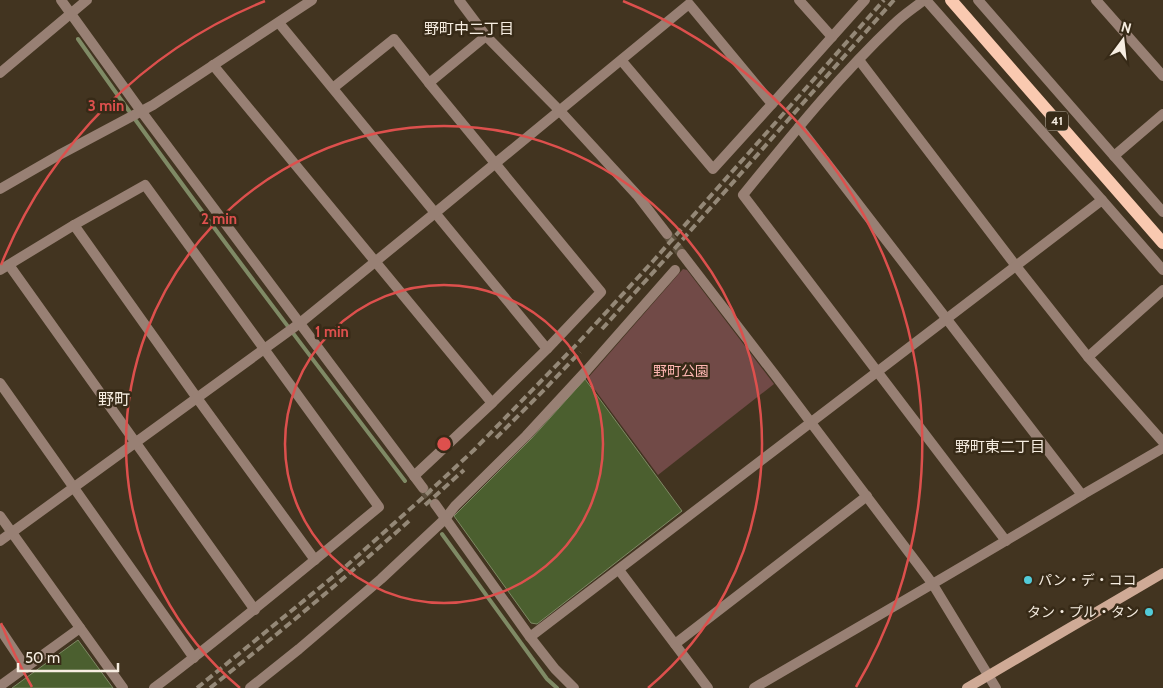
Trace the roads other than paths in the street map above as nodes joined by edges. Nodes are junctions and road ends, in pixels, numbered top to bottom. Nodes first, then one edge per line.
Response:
1 (61, 0) edge
2 (87, 0) edge
3 (312, 0) edge
4 (460, 0) edge
5 (799, 0) edge
6 (865, 0) edge
7 (925, 0) edge
8 (951, 0) edge
9 (978, 0) edge
10 (1096, 0) edge
11 (691, 2) edge
12 (70, 14) junction
13 (278, 23) junction
14 (486, 36) junction
15 (832, 37) junction
16 (621, 60) junction
17 (859, 60) junction
18 (213, 65) junction
19 (0, 73) edge
20 (1163, 76) edge
21 (429, 83) junction
22 (332, 88) junction
23 (772, 104) junction
24 (558, 110) junction
25 (139, 112) junction
26 (1163, 114) edge
27 (799, 127) junction
28 (1114, 156) junction
29 (495, 163) junction
30 (0, 189) edge
31 (1102, 200) junction
32 (1163, 212) edge
33 (435, 213) junction
34 (74, 225) junction
35 (666, 234) tunnel mouth
36 (1163, 243) edge
37 (682, 254) tunnel mouth
38 (375, 262) junction
39 (1016, 266) junction
40 (4, 268) edge
41 (675, 270) dead end
42 (1163, 270) edge
43 (1163, 290) edge
44 (947, 320) junction
45 (294, 327) junction
46 (264, 349) junction
47 (547, 349) junction
48 (1088, 357) junction
49 (877, 372) junction
50 (0, 384) edge
51 (197, 398) junction
52 (492, 403) junction
53 (811, 423) junction
54 (135, 442) junction
55 (1163, 442) edge
56 (1163, 448) edge
57 (414, 476) junction
58 (73, 488) junction
59 (423, 488) tunnel mouth
60 (1082, 495) junction
61 (867, 496) junction
62 (435, 504) tunnel mouth
63 (0, 516) edge
64 (445, 519) junction
65 (12, 532) junction
66 (0, 541) edge
67 (1006, 541) junction
68 (315, 560) junction
69 (619, 570) junction
70 (1163, 573) edge
71 (932, 583) junction
72 (255, 610) junction
73 (80, 628) junction
74 (0, 630) edge
75 (530, 637) junction
76 (675, 644) junction
77 (194, 658) junction
78 (26, 668) junction
79 (988, 675) junction
80 (0, 686) edge
81 (122, 688) edge
82 (154, 688) edge
83 (250, 688) edge
84 (574, 688) edge
85 (708, 688) edge
86 (754, 688) edge
87 (967, 688) edge
88 (996, 688) edge

1 - 12 street
2 - 12 street
3 - 13 street
4 - 14 street
5 - 15 street
6 - 15 street
7 - 17 street
7 - 31 street
8 - 36 main road, 41
9 - 28 street
10 - 20 street
11 - 16 street
11 - 23 street
12 - 19 street
12 - 25 street
13 - 18 street
13 - 22 street
14 - 21 street
14 - 24 street
15 - 23 street
16 - 23 street
16 - 24 street
17 - 27 street
17 - 39 street
18 - 25 street
18 - 38 street
21 - 22 street
21 - 29 street
22 - 33 street
24 - 29 street
24 - 35 street
25 - 30 street
25 - 45 street
26 - 28 street
27 - 44 street
27 - 49 street
28 - 32 street
29 - 33 street
29 - 47 street
31 - 39 street
31 - 42 street
33 - 38 street
33 - 47 street
34 - 40 street
34 - 46 street
34 - 51 street
37 - 53 street
38 - 45 street
38 - 52 street
39 - 44 street
39 - 48 street
40 - 54 street
41 - 64 street
43 - 48 street
44 - 49 street
44 - 60 street
45 - 46 street
45 - 57 street
46 - 51 street
46 - 68 street
47 - 52 street
48 - 55 street
49 - 53 street
49 - 67 street
50 - 58 street
51 - 54 street
51 - 68 street
52 - 57 street
53 - 61 street
53 - 69 street
54 - 58 street
54 - 72 street
56 - 60 street
57 - 59 street
58 - 65 street
58 - 77 street
60 - 67 street
61 - 71 street
61 - 76 street
62 - 64 street
63 - 65 street
64 - 75 street
64 - 83 street
65 - 66 street
65 - 73 street
67 - 71 street
68 - 72 street
69 - 75 street
69 - 76 street
70 - 79 main road
71 - 79 street
71 - 86 street
72 - 77 street
73 - 78 street
73 - 81 street
74 - 78 street
75 - 84 street
76 - 85 street
77 - 82 street
78 - 80 street
79 - 87 main road
79 - 88 street

